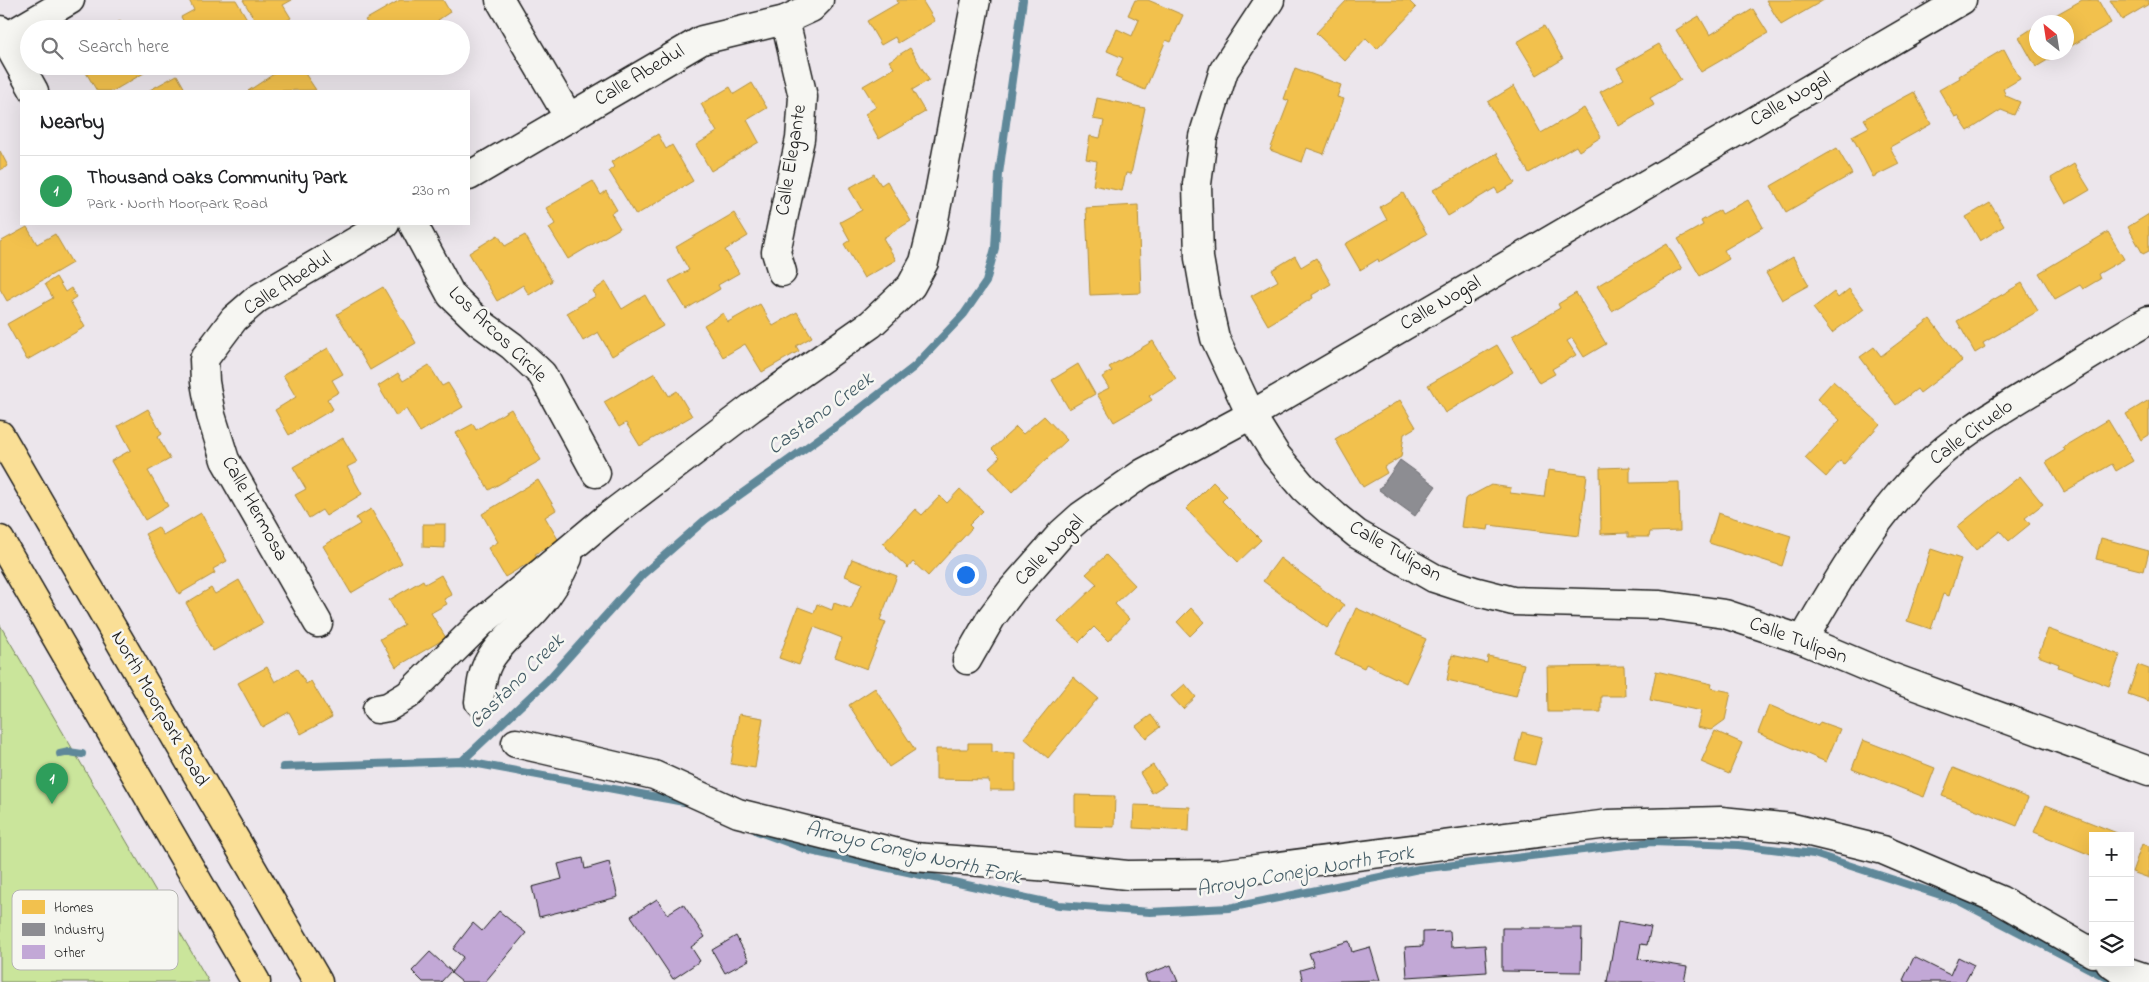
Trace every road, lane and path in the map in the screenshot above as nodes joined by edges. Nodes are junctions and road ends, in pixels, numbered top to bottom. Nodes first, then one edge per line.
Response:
1 (70, 0) edge
2 (500, 0) edge
3 (819, 0) edge
4 (976, 0) edge
5 (1270, 0) edge
6 (1962, 0) edge
7 (30, 20) edge
8 (785, 20) junction
9 (20, 25) edge
10 (2, 34) edge
11 (20, 66) edge
12 (25, 75) edge
13 (33, 90) edge
14 (569, 118) junction
15 (470, 175) edge
16 (383, 225) edge
17 (414, 225) edge
18 (782, 272) dead end
19 (2149, 320) edge
20 (204, 359) joint
21 (1251, 415) junction
22 (0, 435) edge
23 (596, 473) dead end
24 (0, 540) edge
25 (572, 547) junction
26 (318, 623) dead end
27 (1803, 640) junction
28 (968, 660) dead end
29 (479, 702) dead end
30 (377, 709) dead end
31 (516, 743) dead end
32 (2149, 771) edge
33 (2089, 951) edge
34 (2116, 967) edge
35 (2149, 979) edge
36 (256, 982) edge
37 (318, 982) edge

1 - 7 street
2 - 14 street
3 - 8 street, Calle Abedul
4 - 25 street
5 - 21 street, Calle Tulipan
6 - 21 street, Calle Nogal
8 - 14 street, Calle Abedul
8 - 18 street, Calle Elegante
9 - 10 street
10 - 11 street
12 - 13 street
14 - 15 street, Calle Abedul
16 - 20 street, Calle Abedul
17 - 23 street, Los Arcos Circle
19 - 27 street, Calle Ciruelo
20 - 26 street, Calle Hermosa
21 - 27 street, Calle Tulipan
21 - 28 street, Calle Nogal
22 - 37 main road, North Moorpark Road
24 - 36 main road
25 - 29 street
25 - 30 street
27 - 32 street, Calle Tulipan
31 - 33 street
34 - 35 street

